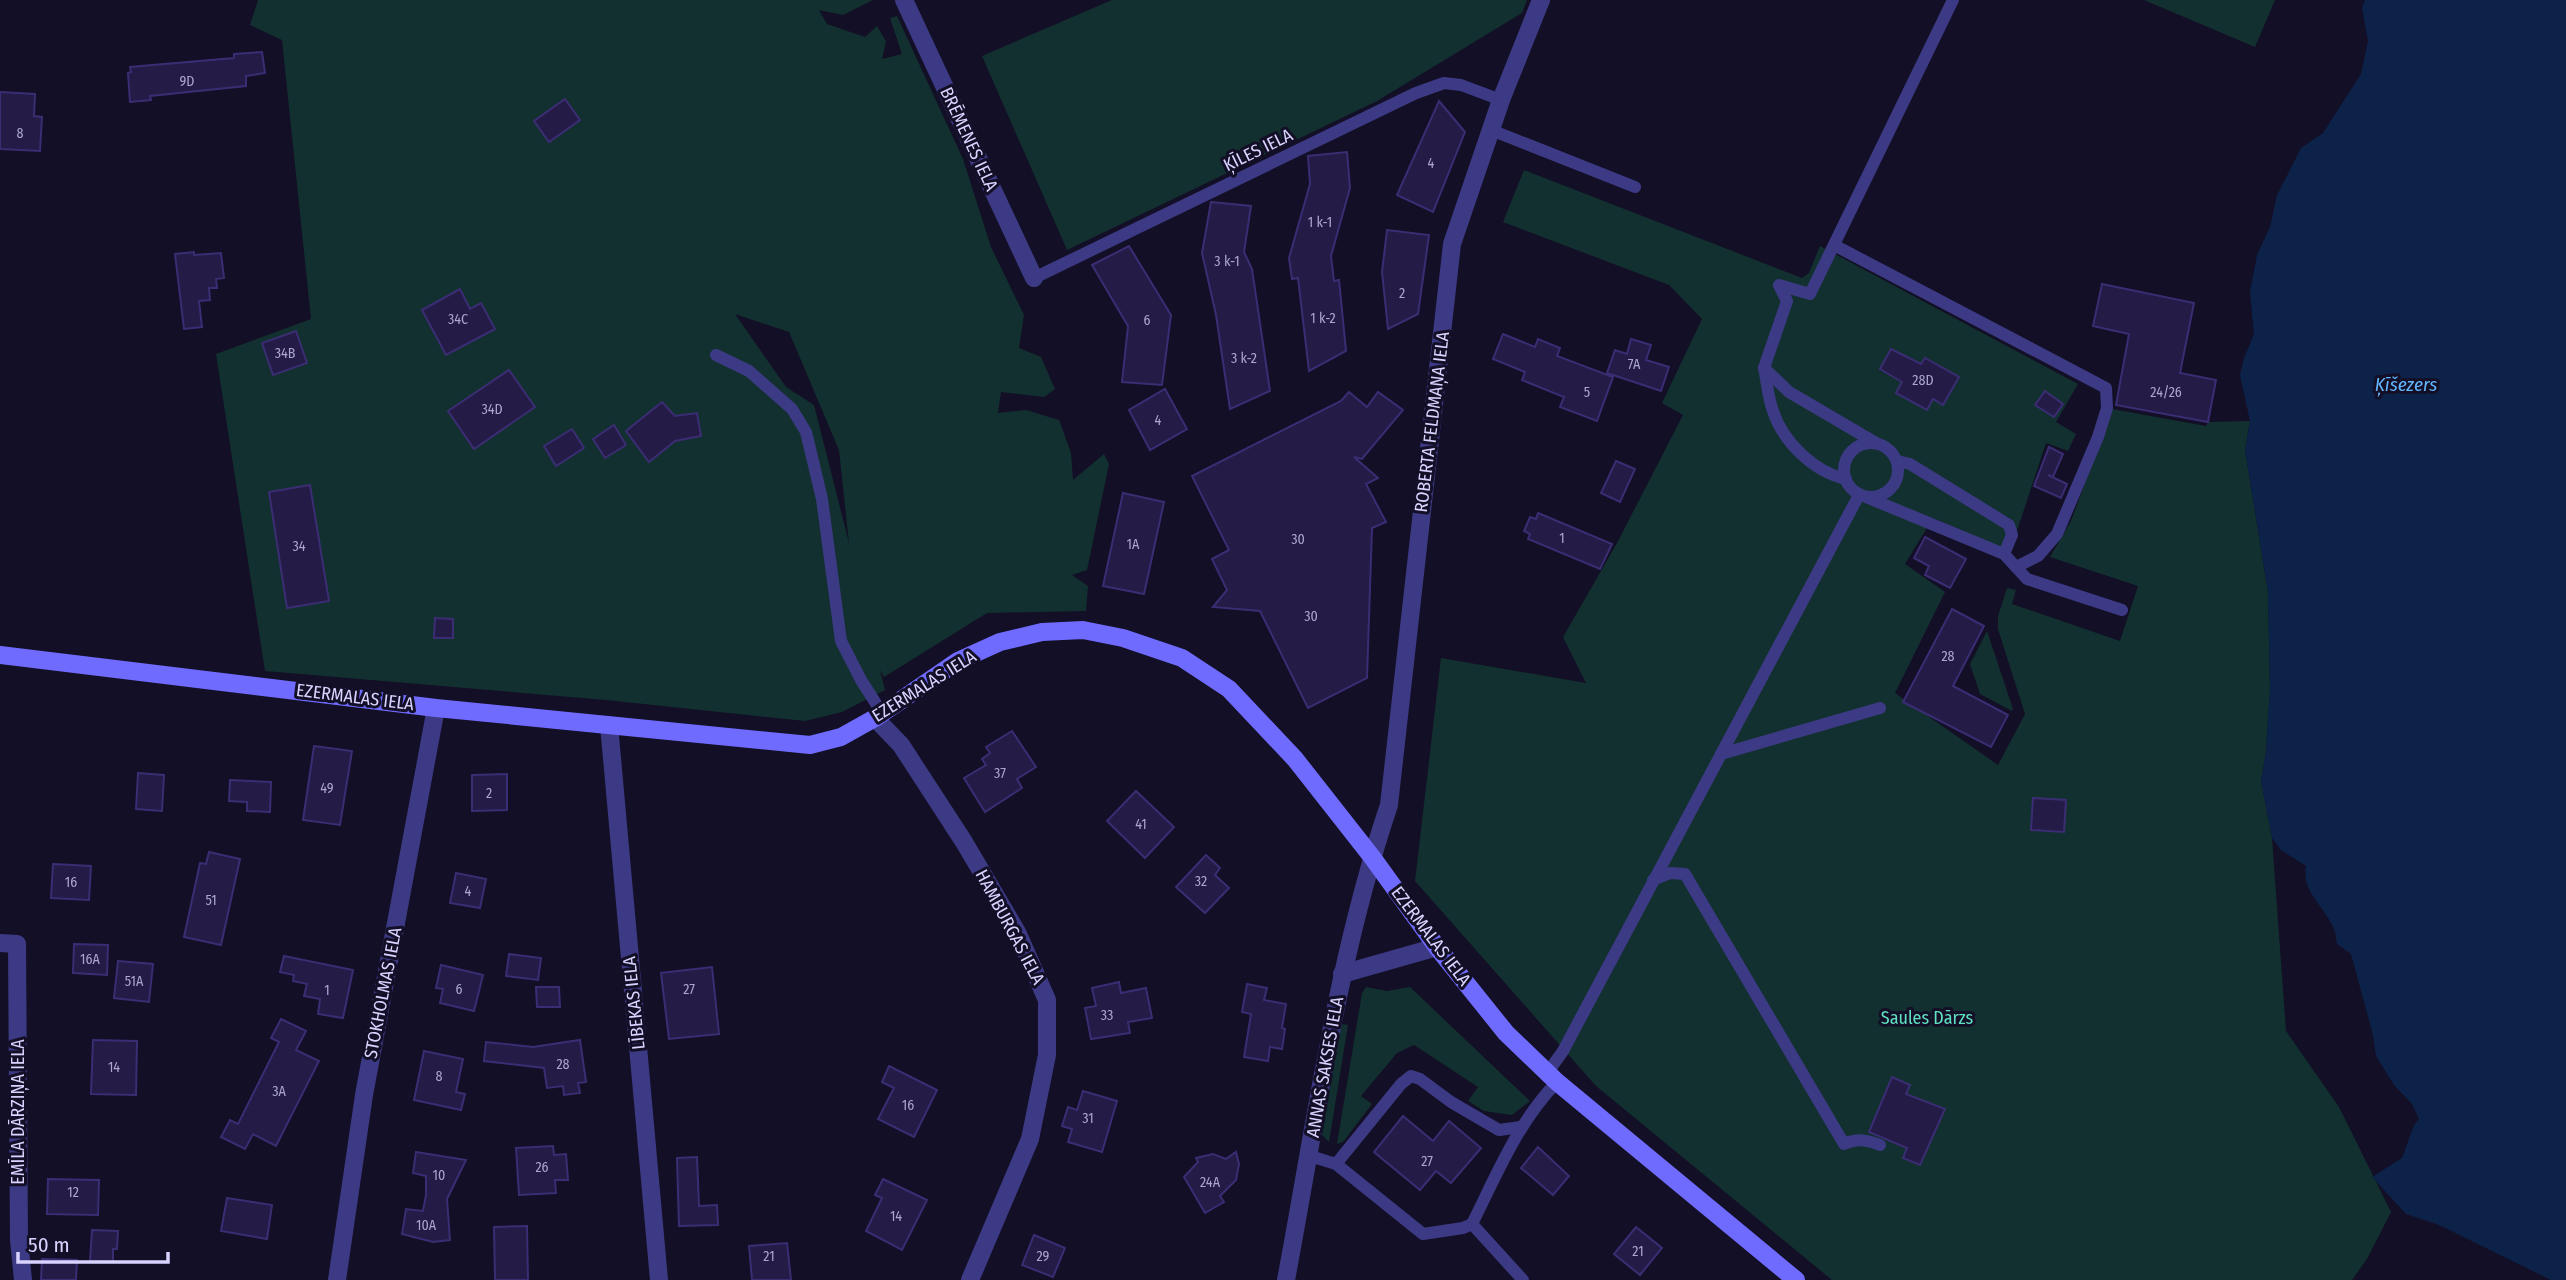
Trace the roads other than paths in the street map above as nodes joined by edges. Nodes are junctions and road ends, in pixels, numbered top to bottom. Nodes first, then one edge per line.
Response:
1 (904, 0) edge
2 (1541, 0) edge
3 (1953, 0) edge
4 (1501, 100) junction
5 (1491, 130) junction
6 (1635, 187) dead end
7 (1834, 245) junction
8 (1034, 278) joint
9 (716, 355) dead end
10 (1764, 368) junction
11 (1876, 443) junction
12 (1897, 461) junction
13 (1846, 479) junction
14 (1863, 496) junction
15 (2004, 554) junction
16 (2016, 567) junction
17 (2122, 610) dead end
18 (0, 654) edge
19 (436, 708) junction
20 (1880, 708) dead end
21 (878, 716) junction
22 (609, 725) junction
23 (1721, 754) junction
24 (1372, 857) junction
25 (1653, 880) junction
26 (9, 943) edge
27 (1437, 947) junction
28 (1342, 974) junction
29 (1552, 1077) junction
30 (1521, 1127) junction
31 (1880, 1145) dead end
32 (1310, 1156) junction
33 (1336, 1164) junction
34 (1472, 1224) junction
35 (23, 1280) edge
36 (337, 1280) edge
37 (659, 1280) edge
38 (970, 1280) edge
39 (1286, 1280) edge
40 (1523, 1280) edge
41 (1797, 1280) edge

1 - 8 street, BRĒMENES IELA
2 - 4 street, ROBERTA FELDMAŅA IELA
3 - 7 lane
4 - 5 street, ROBERTA FELDMAŅA IELA
4 - 8 lane, ĶĪLES IELA
5 - 6 lane
5 - 24 street, ROBERTA FELDMAŅA IELA
7 - 10 lane
7 - 16 lane
9 - 21 lane
10 - 11 lane
10 - 13 lane
11 - 12 lane
11 - 13 lane
12 - 14 lane
12 - 15 lane
13 - 14 lane
14 - 15 lane
14 - 23 lane
15 - 16 lane
16 - 17 lane
18 - 19 street, EZERMALAS IELA
19 - 22 street, EZERMALAS IELA
19 - 36 street, STOKHOLMAS IELA
20 - 23 lane
21 - 22 street, EZERMALAS IELA
21 - 24 street, EZERMALAS IELA
21 - 38 street, HAMBURGAS IELA
22 - 37 street, LĪBEKAS IELA
23 - 25 lane
24 - 27 street, EZERMALAS IELA
24 - 28 street, ANNAS SAKSES IELA
25 - 29 lane
25 - 31 lane
26 - 35 street, EMĪLA DĀRZIŅA IELA
27 - 28 street
27 - 29 street, EZERMALAS IELA
28 - 32 street, ANNAS SAKSES IELA
29 - 30 lane
29 - 41 street, EZERMALAS IELA
30 - 33 lane
30 - 34 lane
32 - 33 lane
32 - 39 street, ANNAS SAKSES IELA
33 - 34 lane
34 - 40 lane

